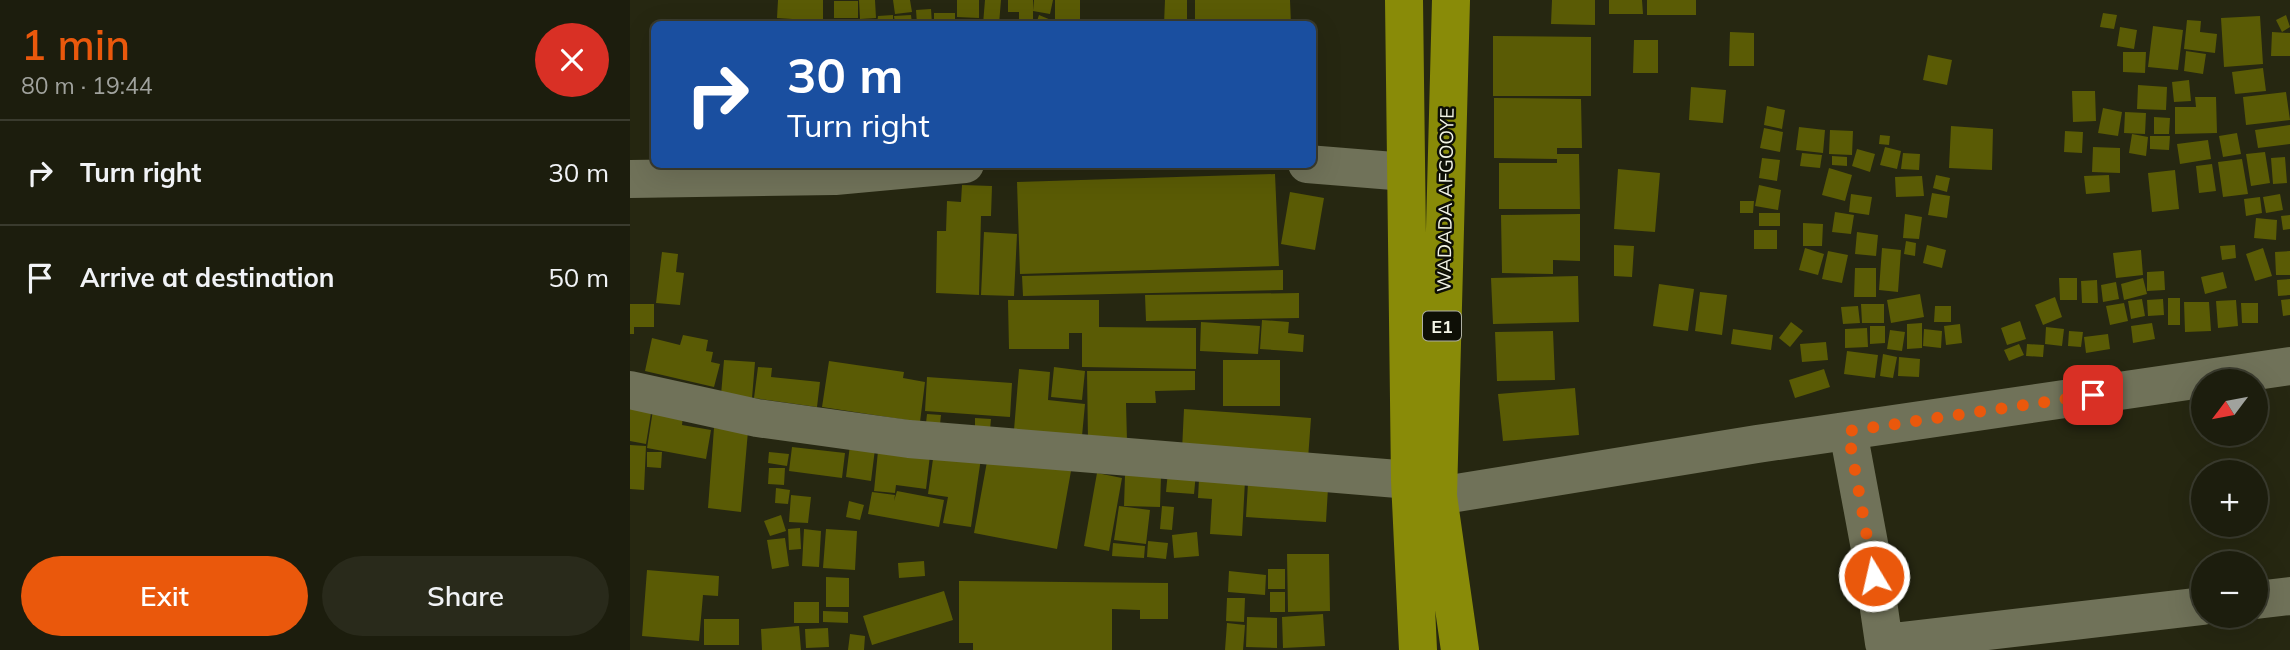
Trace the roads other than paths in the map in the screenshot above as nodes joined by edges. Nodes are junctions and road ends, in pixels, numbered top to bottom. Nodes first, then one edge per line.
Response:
1 (1404, 0) edge
2 (1451, 0) edge
3 (1316, 165) edge
4 (922, 168) edge
5 (1406, 172) junction
6 (630, 179) edge
7 (2290, 366) edge
8 (630, 390) edge
9 (1848, 431) junction
10 (1424, 488) junction
11 (2290, 596) edge
12 (2268, 599) edge
13 (2191, 608) edge
14 (1884, 646) edge
15 (1418, 650) edge
16 (1460, 650) edge

1 - 5 highway, WADADA AFGOOYE / E1
2 - 10 highway, WADADA AFGOOYE / E1
3 - 5 street
4 - 6 street
5 - 10 highway, WADADA AFGOOYE / E1
7 - 9 street
8 - 10 street
9 - 10 street
9 - 14 street
10 - 15 highway, WADADA AFGOOYE / E1
10 - 16 highway, WADADA AFGOOYE / E1
11 - 12 street
13 - 14 street

